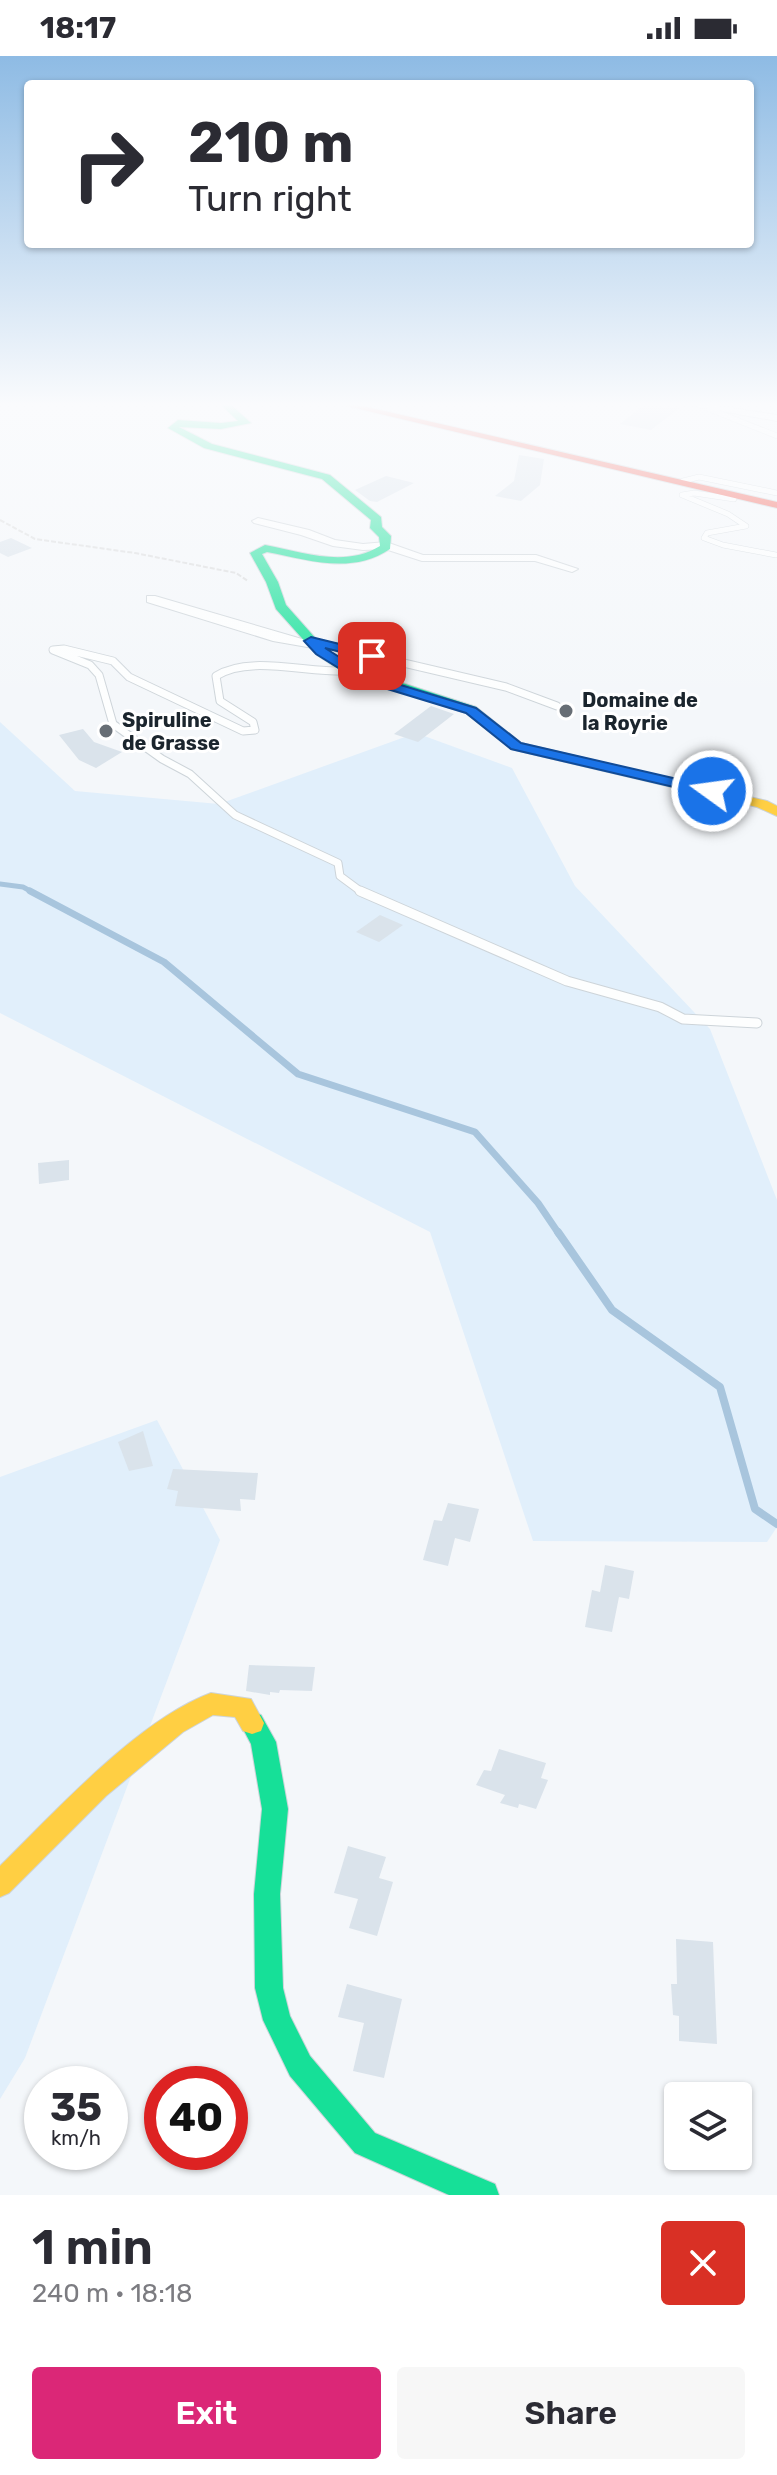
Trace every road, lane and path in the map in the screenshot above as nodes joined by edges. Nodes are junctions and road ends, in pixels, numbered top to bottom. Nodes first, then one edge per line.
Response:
1 (357, 503) edge
2 (701, 503) edge
3 (0, 520) edge
4 (258, 521) dead end
5 (386, 545) junction
6 (776, 555) edge
7 (572, 569) dead end
8 (249, 581) dead end
9 (151, 599) dead end
10 (312, 643) junction
11 (351, 671) junction
12 (557, 706) dead end
13 (777, 812) edge
14 (757, 1023) dead end
15 (0, 1884) edge
16 (484, 2195) edge

1 - 5 street
2 - 6 lane
3 - 8 path
4 - 5 street
5 - 7 street
5 - 10 street
9 - 10 street
10 - 11 street
10 - 12 lane
11 - 13 street
11 - 14 lane
15 - 16 street

